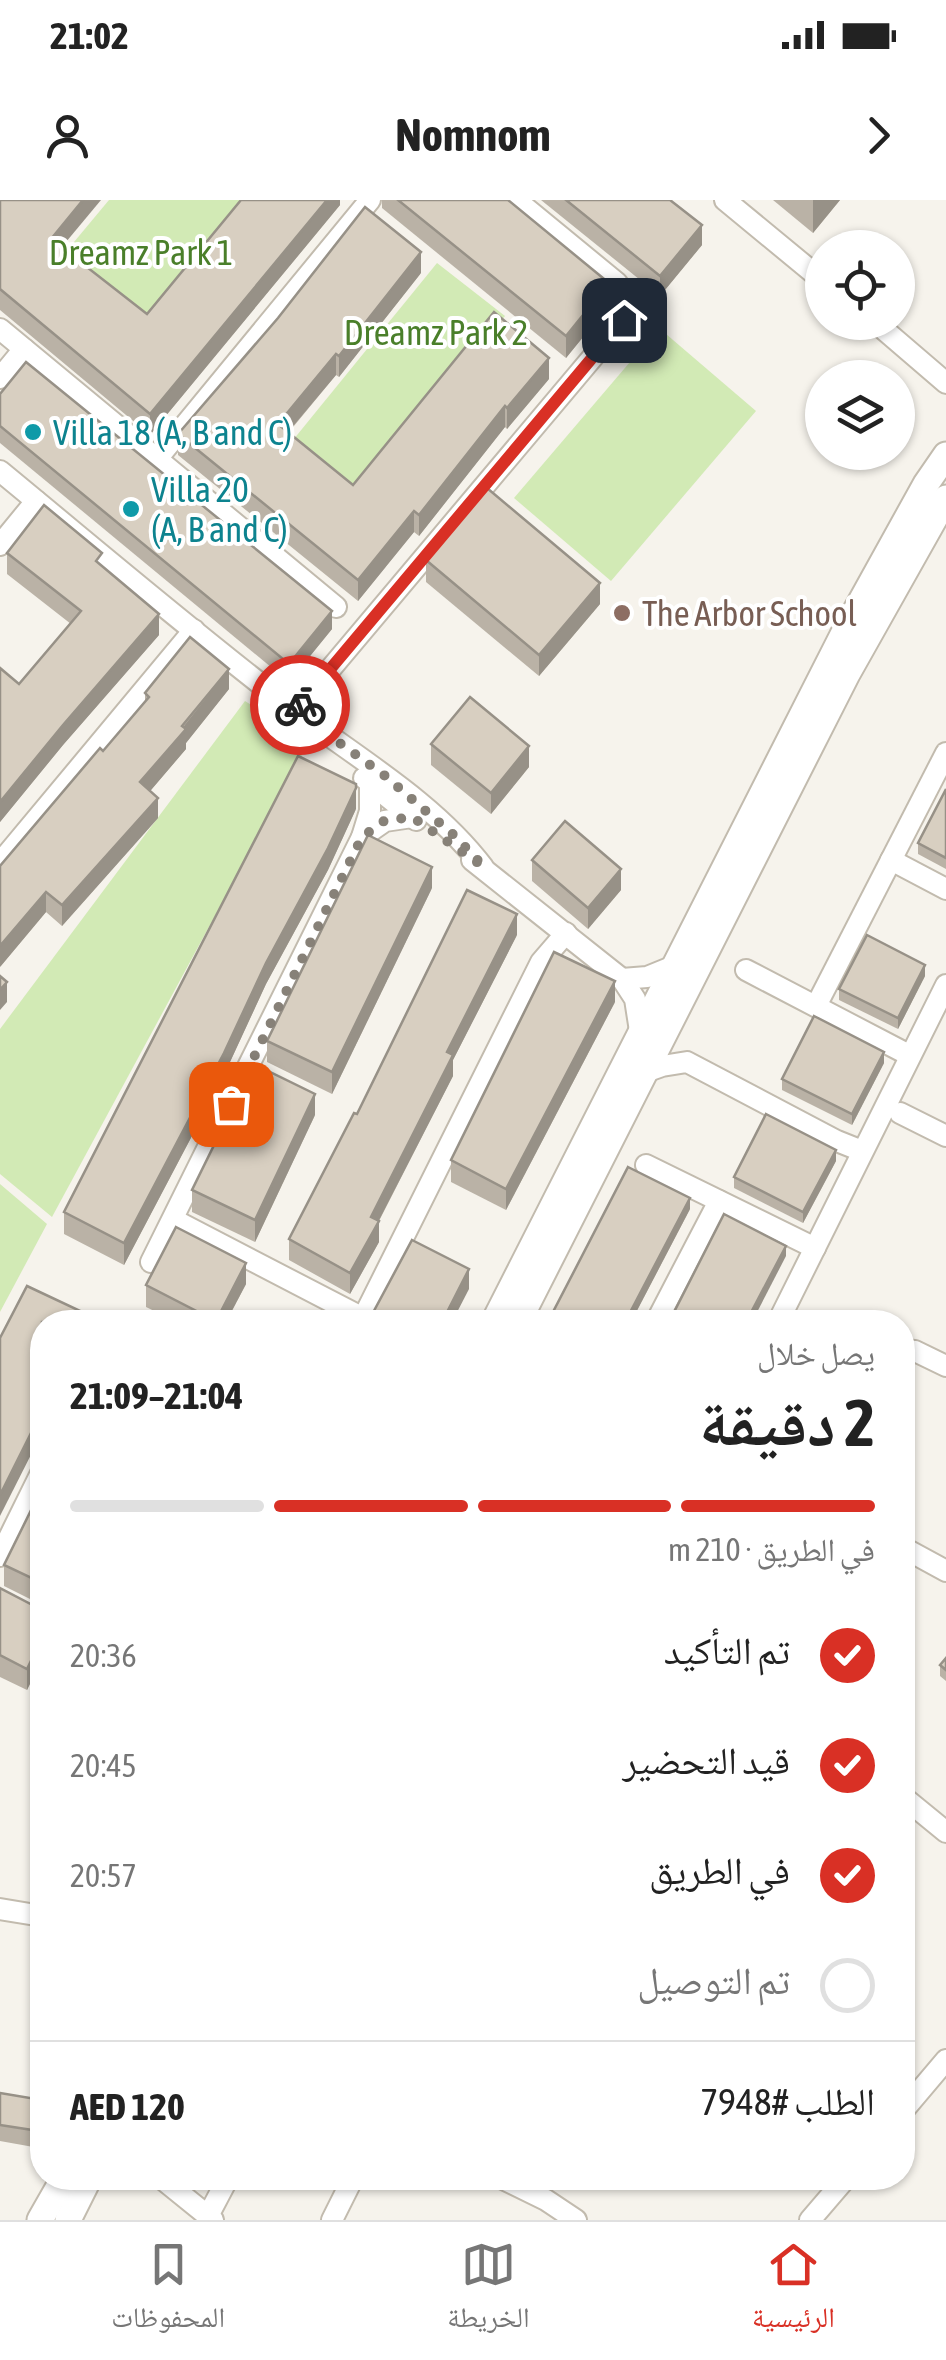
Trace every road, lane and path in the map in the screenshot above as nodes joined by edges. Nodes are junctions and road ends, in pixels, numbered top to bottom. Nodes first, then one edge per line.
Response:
1 (370, 200) edge
2 (516, 200) edge
3 (725, 200) edge
4 (805, 266) edge
5 (0, 330) edge
6 (897, 340) edge
7 (24, 350) junction
8 (0, 378) edge
9 (945, 380) edge
10 (946, 455) edge
11 (157, 459) junction
12 (0, 470) edge
13 (946, 498) edge
14 (36, 501) junction
15 (0, 546) edge
16 (336, 607) dead end
17 (194, 630) junction
18 (295, 711) junction
19 (946, 753) edge
20 (370, 783) junction
21 (412, 817) junction
22 (362, 837) junction
23 (891, 860) junction
24 (0, 863) edge
25 (484, 867) junction
26 (946, 889) edge
27 (566, 933) junction
28 (674, 966) junction
29 (746, 970) dead end
30 (622, 979) junction
31 (946, 985) edge
32 (816, 1006) junction
33 (672, 1020) junction
34 (640, 1031) junction
35 (909, 1055) junction
36 (688, 1062) junction
37 (645, 1072) junction
38 (900, 1113) dead end
39 (946, 1136) edge
40 (862, 1152) junction
41 (646, 1164) dead end
42 (719, 1200) junction
43 (174, 1220) junction
44 (816, 1248) junction
45 (151, 1262) dead end
46 (343, 1310) edge
47 (367, 1310) edge
48 (500, 1310) edge
49 (524, 1310) edge
50 (662, 1310) edge
51 (784, 1310) edge
52 (915, 1351) edge
53 (946, 1366) edge
54 (30, 1495) edge
55 (915, 1554) edge
56 (0, 1556) edge
57 (946, 1571) edge
58 (915, 1807) edge
59 (946, 1832) edge
60 (0, 1909) edge
61 (30, 1914) edge
62 (946, 2060) edge
63 (915, 2097) edge
64 (57, 2190) edge
65 (83, 2190) edge
66 (176, 2190) edge
67 (223, 2190) edge
68 (347, 2190) edge
69 (525, 2190) edge
70 (835, 2190) edge
71 (210, 2218) edge
72 (40, 2220) edge
73 (68, 2220) edge
74 (332, 2220) edge
75 (576, 2220) edge
76 (810, 2220) edge

1 - 11 street
2 - 18 street
3 - 4 street
5 - 7 street
6 - 9 street
7 - 8 street
7 - 11 street
10 - 28 street
11 - 16 street
12 - 14 street
13 - 33 street
14 - 15 street
14 - 17 street
17 - 18 street
17 - 24 street
18 - 20 street
18 - 25 street
19 - 23 street
20 - 21 street
20 - 22 street
21 - 22 street
21 - 25 street
22 - 43 street
23 - 26 street
23 - 32 street
25 - 27 street
27 - 30 street
27 - 47 street
28 - 30 street
28 - 34 street
29 - 32 street
30 - 34 street
31 - 35 street
32 - 35 street
33 - 36 street
33 - 37 street
34 - 48 street
35 - 40 street
36 - 37 street
36 - 40 street
37 - 49 street
38 - 39 street
40 - 44 street
41 - 42 street
42 - 44 street
42 - 50 street
43 - 45 street
43 - 46 street
44 - 51 street
52 - 53 street
54 - 56 street
55 - 57 street
58 - 59 street
60 - 61 street
62 - 63 street
64 - 72 street
65 - 73 street
66 - 71 street
67 - 71 street
68 - 74 street
69 - 75 street
70 - 76 street

